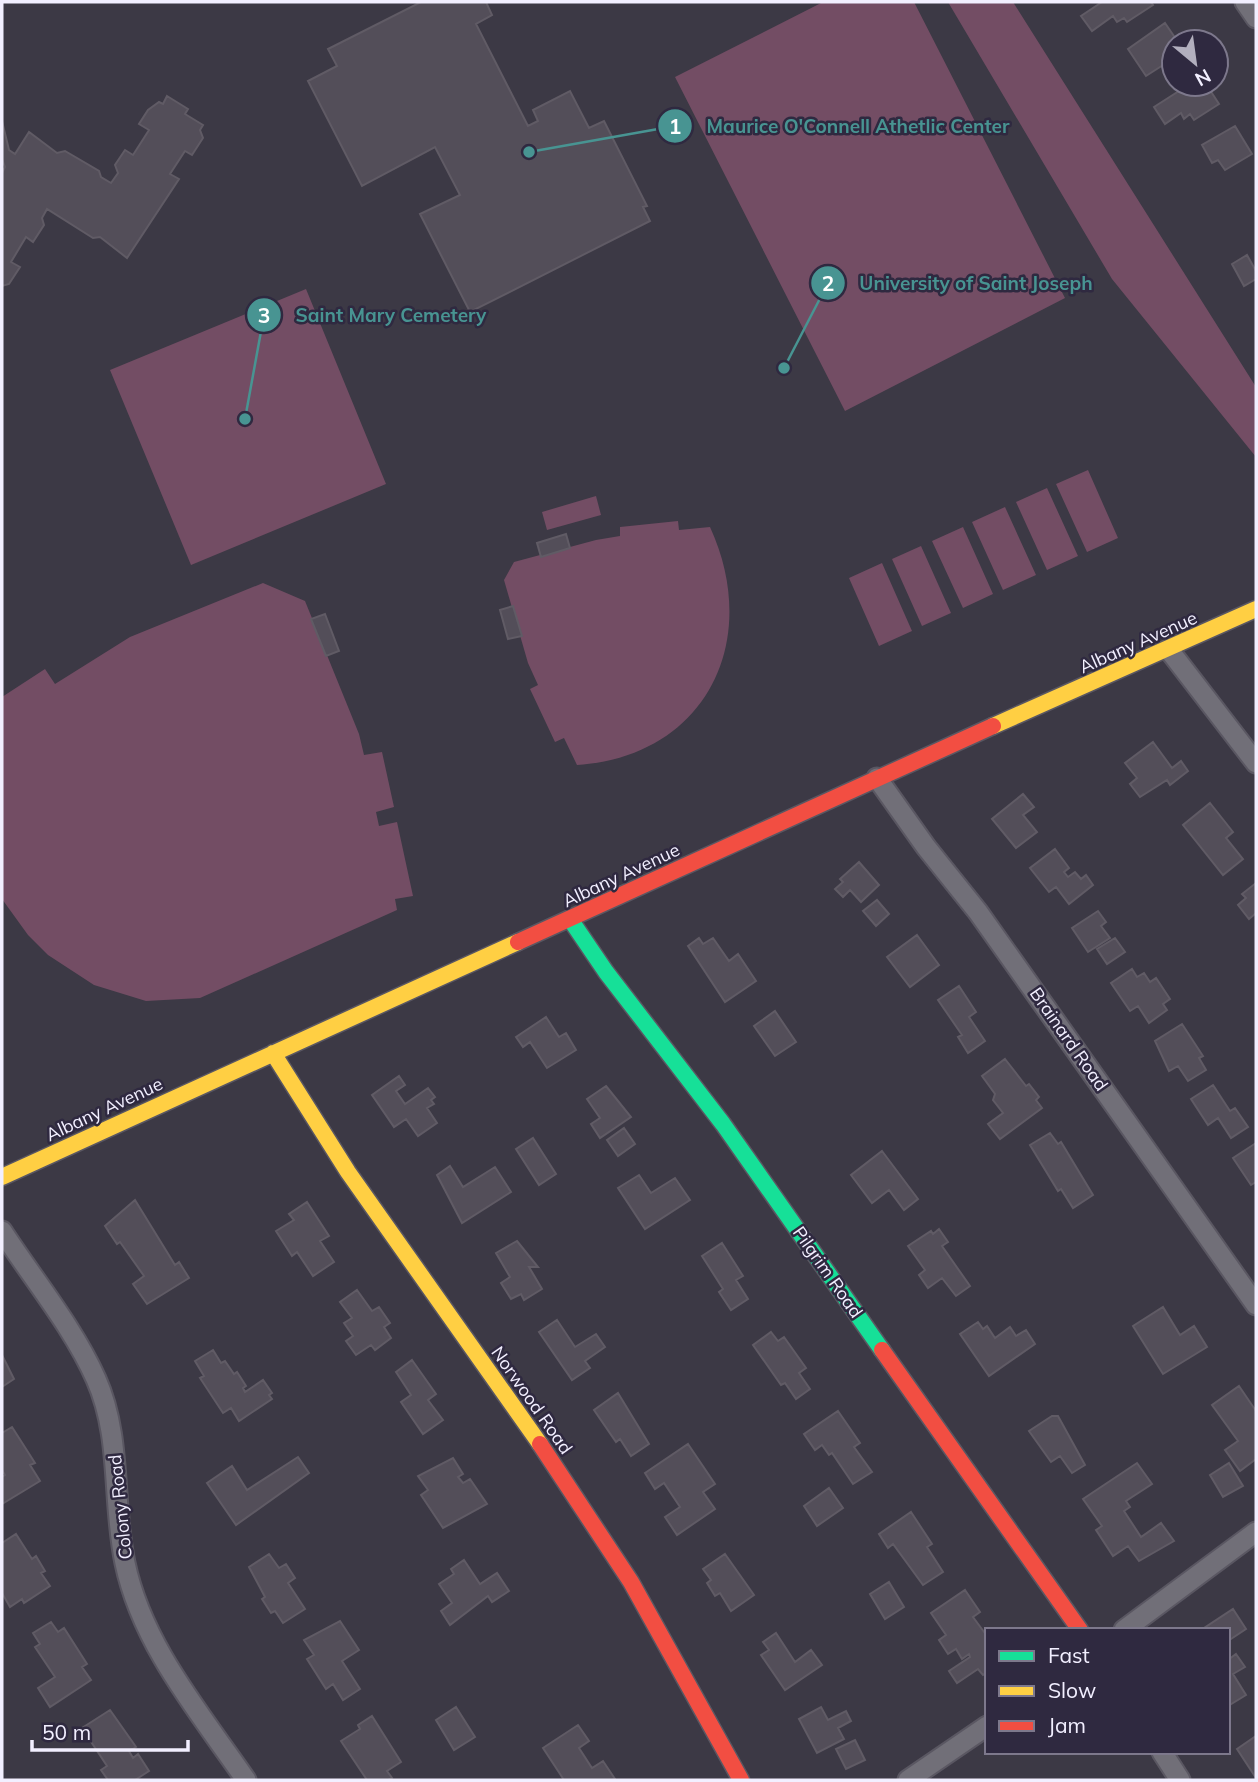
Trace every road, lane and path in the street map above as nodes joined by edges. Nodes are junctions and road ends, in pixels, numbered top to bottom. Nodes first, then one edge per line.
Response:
1 (1245, 2) edge
2 (1256, 18) edge
3 (1256, 609) edge
4 (1169, 650) junction
5 (1256, 763) edge
6 (877, 778) junction
7 (570, 919) junction
8 (273, 1053) junction
9 (2, 1177) edge
10 (2, 1231) edge
11 (1256, 1305) edge
12 (1256, 1532) edge
13 (1079, 1628) edge
14 (1127, 1628) edge
15 (985, 1727) edge
16 (1163, 1754) edge
17 (246, 1780) edge
18 (741, 1780) edge
19 (908, 1780) edge
20 (1180, 1780) edge

1 - 2 street
3 - 4 main road, Albany Avenue
4 - 5 street
4 - 6 main road, Albany Avenue
6 - 7 main road, Albany Avenue
6 - 11 street, Brainard Road
7 - 8 main road, Albany Avenue
7 - 13 main road, Pilgrim Road
8 - 9 main road, Albany Avenue
8 - 18 main road, Norwood Road
10 - 17 street, Colony Road
12 - 14 street
15 - 19 street
16 - 20 street

